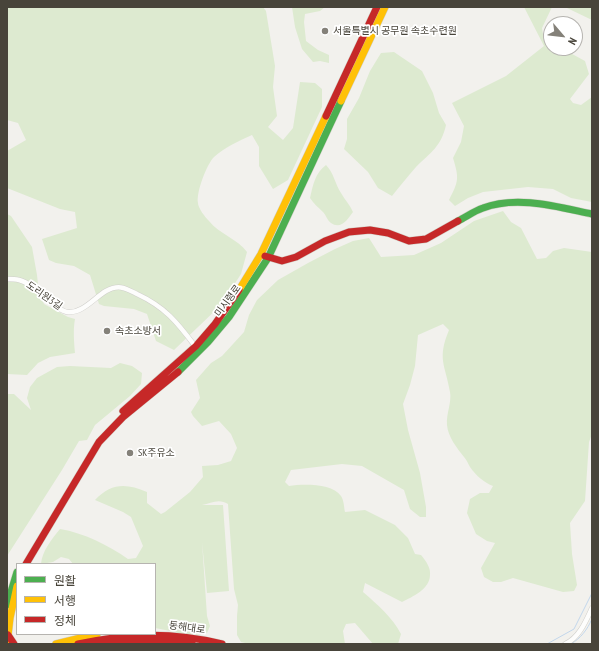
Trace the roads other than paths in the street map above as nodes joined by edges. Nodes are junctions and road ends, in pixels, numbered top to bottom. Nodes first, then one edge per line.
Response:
1 (377, 7) edge
2 (385, 7) edge
3 (592, 214) edge
4 (265, 256) junction
5 (7, 279) edge
6 (195, 346) junction
7 (22, 563) edge
8 (27, 563) edge
9 (16, 575) edge
10 (16, 591) edge
11 (7, 605) edge
12 (592, 608) edge
13 (8, 634) junction
14 (93, 635) edge
15 (155, 636) edge
16 (7, 644) edge
17 (14, 644) edge
18 (56, 644) edge
19 (78, 644) edge
20 (101, 644) edge
21 (131, 644) edge
22 (201, 644) edge
23 (222, 644) edge
24 (564, 644) edge

1 - 4 main road, 미시령로
2 - 4 main road, 미시령로
3 - 4 main road
4 - 6 main road, 미시령로
4 - 8 main road, 미시령로
5 - 6 street, 도리원3길
6 - 7 main road, 미시령로
9 - 11 main road
10 - 13 main road
12 - 24 street
13 - 16 main road
13 - 17 main road
14 - 18 main road
15 - 19 main road, 동해대로
15 - 20 main road, 동해대로
15 - 21 main road
15 - 22 main road, 동해대로
15 - 23 main road, 동해대로

